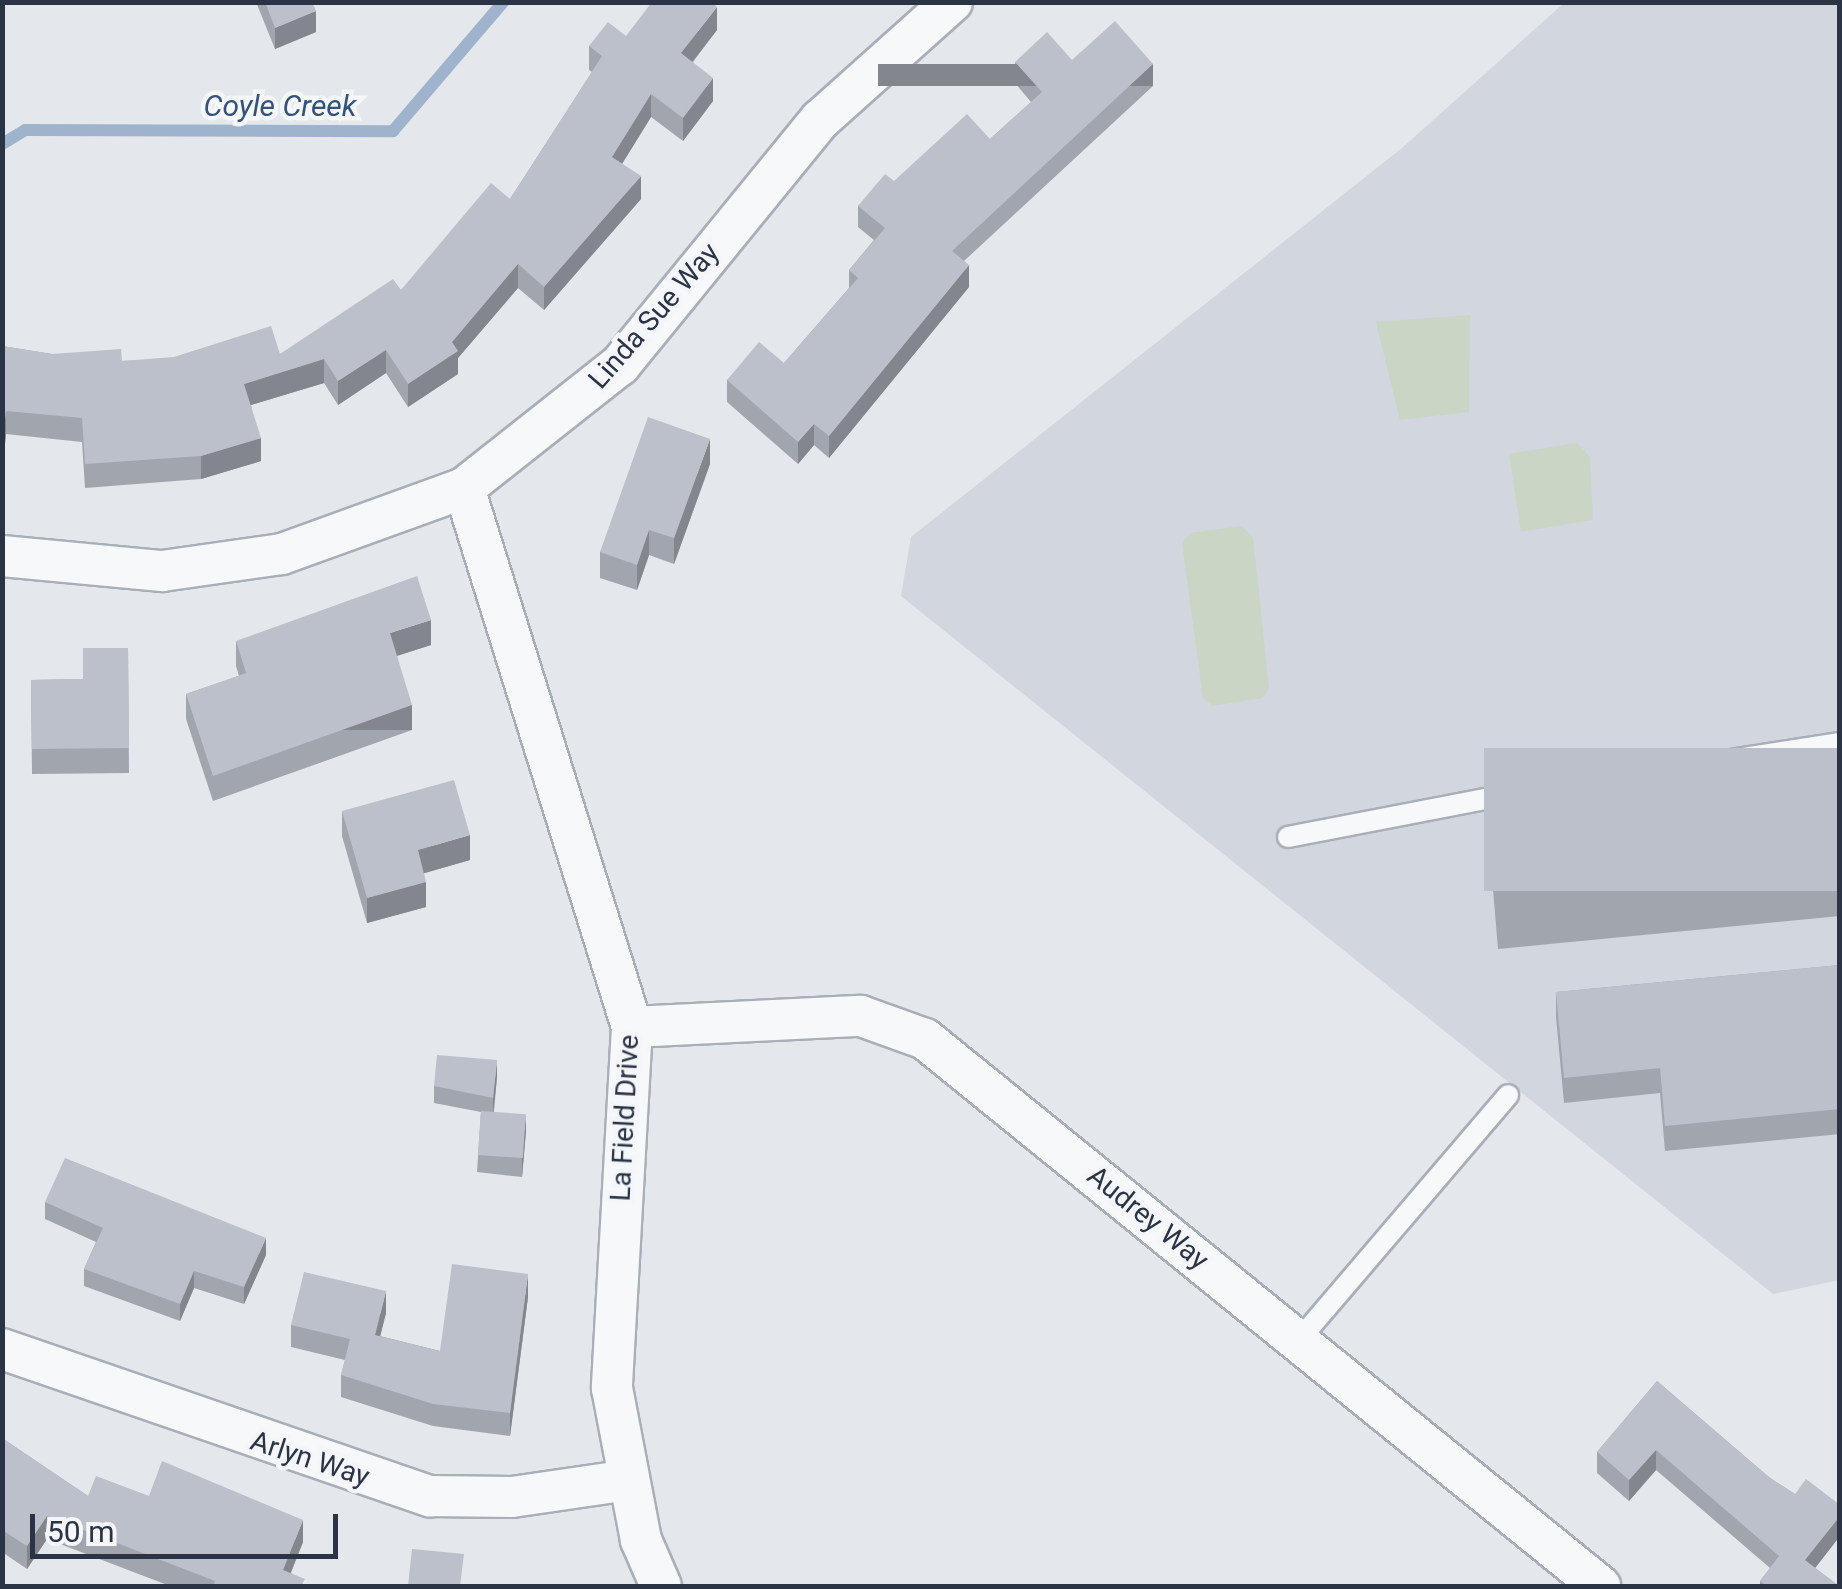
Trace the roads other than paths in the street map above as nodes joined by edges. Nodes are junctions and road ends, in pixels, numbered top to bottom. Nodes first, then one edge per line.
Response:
1 (952, 2) edge
2 (464, 488) junction
3 (2, 556) edge
4 (1840, 743) edge
5 (1642, 774) edge
6 (1544, 789) edge
7 (1288, 838) dead end
8 (632, 1027) junction
9 (1508, 1096) dead end
10 (1299, 1340) junction
11 (2, 1349) edge
12 (629, 1480) junction
13 (661, 1586) edge
14 (1600, 1586) edge

1 - 2 street, Linda Sue Way
2 - 3 street, Linda Sue Way
2 - 8 street, La Field Drive
4 - 5 lane
6 - 7 lane
8 - 10 street, Audrey Way
8 - 12 street, La Field Drive
9 - 10 lane
10 - 14 street, Audrey Way
11 - 12 street, Arlyn Way
12 - 13 street, La Field Drive

